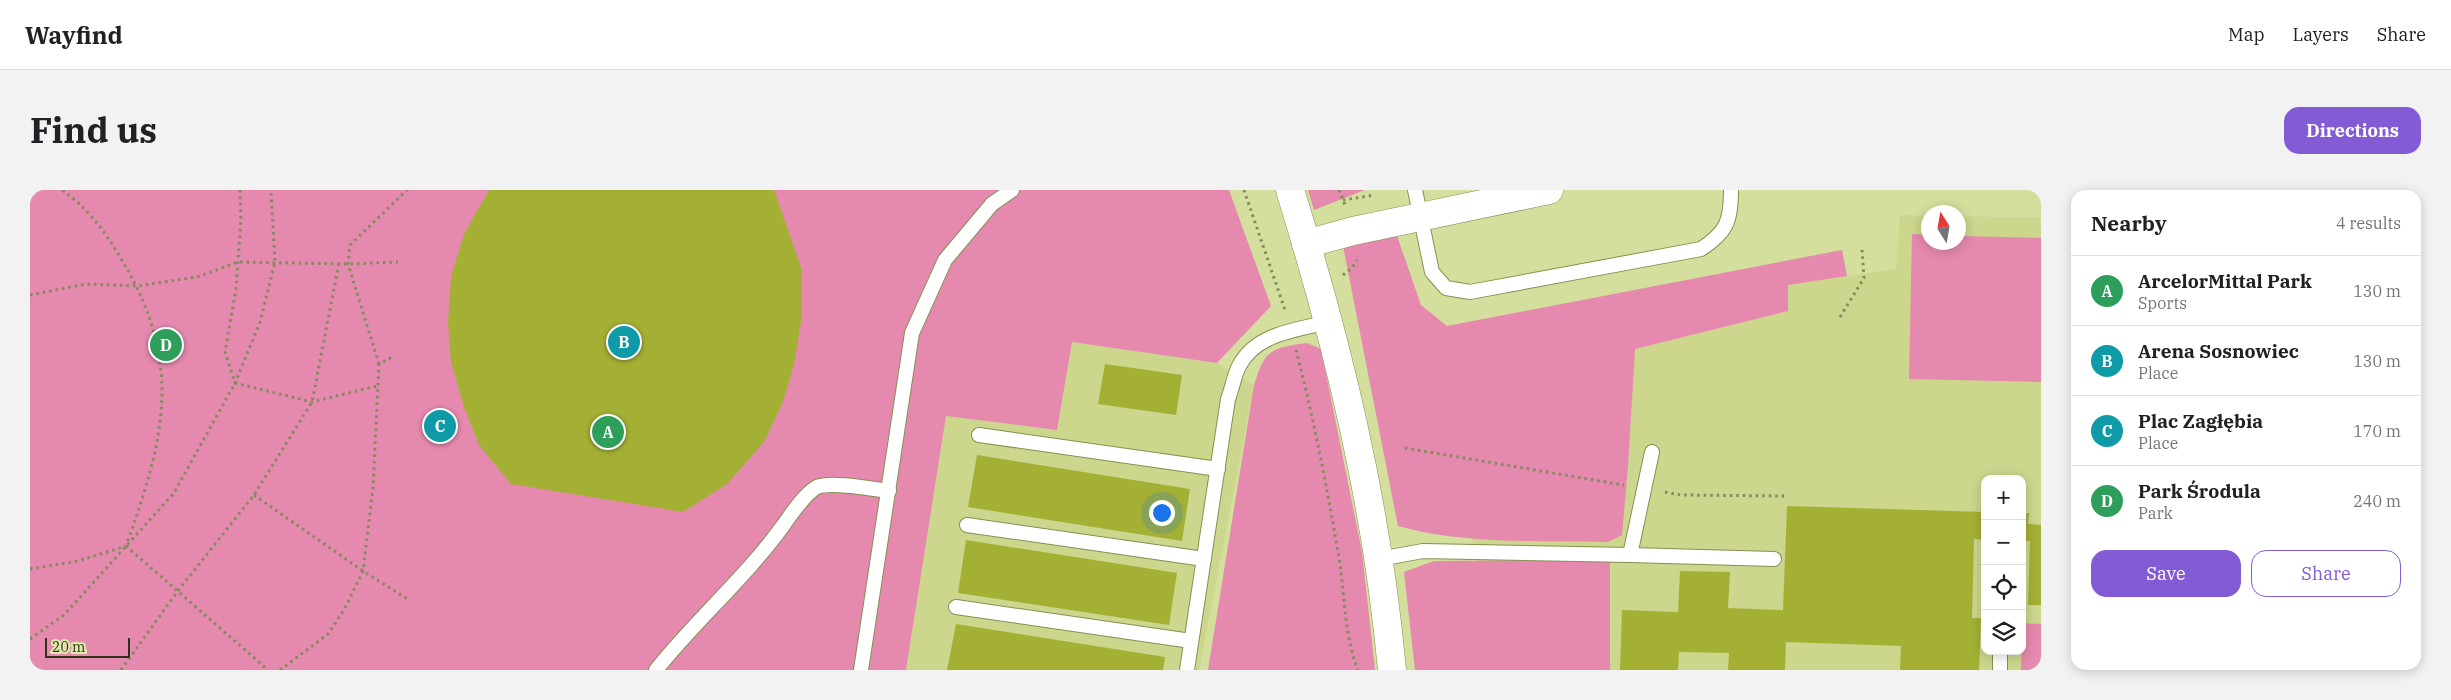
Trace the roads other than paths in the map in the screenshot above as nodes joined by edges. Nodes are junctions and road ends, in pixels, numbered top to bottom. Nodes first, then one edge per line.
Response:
1 (1012, 190) edge
2 (1290, 190) edge
3 (1415, 190) edge
4 (1549, 190) edge
5 (1732, 190) edge
6 (1419, 218) junction
7 (1306, 244) junction
8 (1329, 322) junction
9 (979, 435) dead end
10 (1652, 452) dead end
11 (1218, 469) junction
12 (889, 491) junction
13 (967, 525) dead end
14 (1630, 555) junction
15 (1204, 559) junction
16 (1774, 559) dead end
17 (1379, 560) junction
18 (956, 607) dead end
19 (1191, 641) junction
20 (2000, 655) edge
21 (656, 670) edge
22 (861, 670) edge
23 (1186, 670) edge
24 (1392, 670) edge
25 (2000, 670) edge

1 - 12 lane
2 - 7 street
3 - 6 lane
4 - 6 street
5 - 6 lane
6 - 7 street
7 - 8 street
8 - 11 lane
8 - 17 street
9 - 11 lane
10 - 14 lane
11 - 15 lane
12 - 21 lane
12 - 22 lane
13 - 15 lane
14 - 16 lane
14 - 17 lane
15 - 19 lane
17 - 24 street
18 - 19 lane
19 - 23 lane
20 - 25 lane

